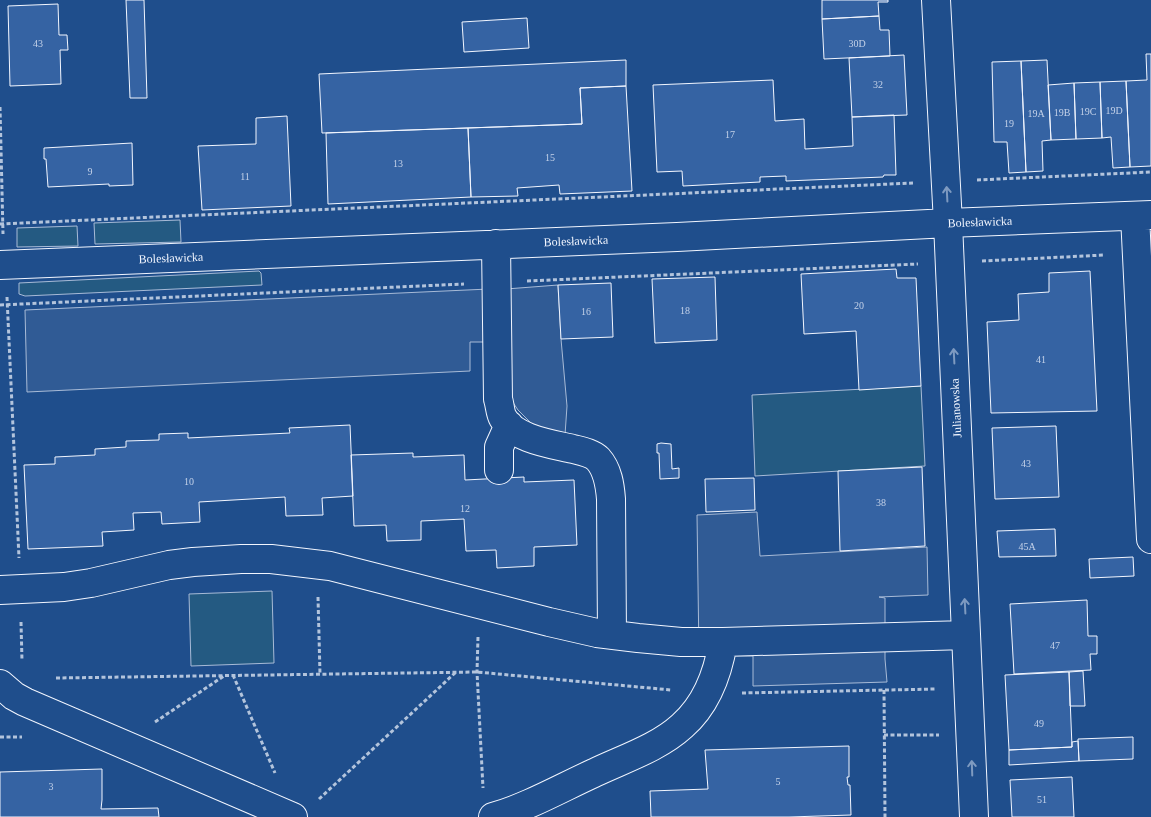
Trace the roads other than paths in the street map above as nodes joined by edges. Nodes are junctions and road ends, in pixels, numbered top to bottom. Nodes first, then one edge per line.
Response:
1 (936, 0) edge
2 (1143, 216) edge
3 (948, 223) junction
4 (496, 244) junction
5 (3, 265) edge
6 (508, 426) junction
7 (498, 470) dead end
8 (1151, 539) edge
9 (10, 590) edge
10 (966, 634) junction
11 (612, 635) junction
12 (723, 642) junction
13 (0, 684) edge
14 (488, 807) edge
15 (304, 810) edge
16 (974, 817) edge

3 -> 1 street, Julianowska
2 - 3 street, Bolesławicka
2 - 8 street
3 - 4 street, Bolesławicka
10 -> 3 street, Julianowska
4 - 5 street, Bolesławicka
4 - 6 street
6 - 7 street
6 - 11 street
9 - 11 street
10 - 12 street
16 -> 10 street, Julianowska
11 - 12 street
12 - 14 street
13 - 15 street

